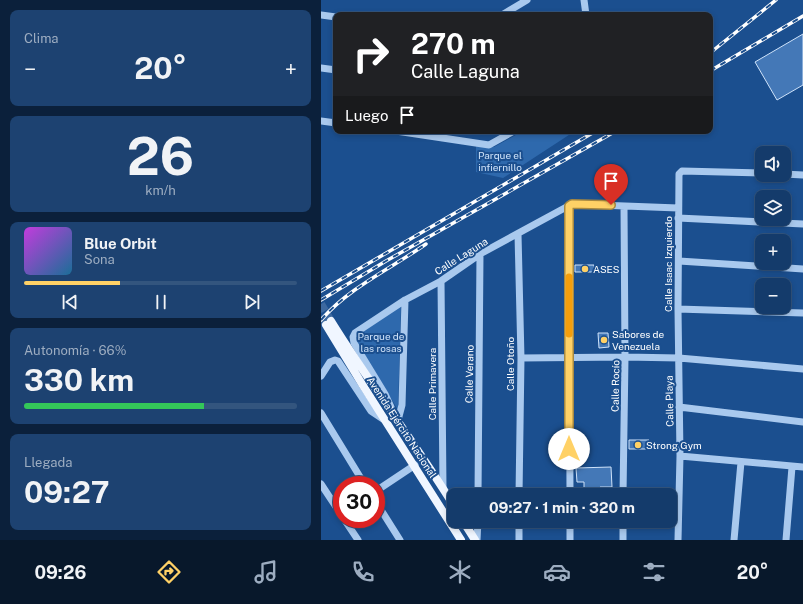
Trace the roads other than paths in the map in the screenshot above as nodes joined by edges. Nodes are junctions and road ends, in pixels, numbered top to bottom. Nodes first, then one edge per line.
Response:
1 (527, 0) edge
2 (584, 0) edge
3 (507, 12) edge
4 (586, 12) edge
5 (321, 15) edge
6 (333, 17) edge
7 (321, 68) edge
8 (333, 70) edge
9 (321, 121) edge
10 (333, 123) edge
11 (416, 134) edge
12 (509, 134) edge
13 (755, 173) edge
14 (791, 174) edge
15 (803, 175) edge
16 (569, 206) junction
17 (624, 206) junction
18 (678, 208) junction
19 (678, 218) junction
20 (803, 224) edge
21 (518, 234) junction
22 (480, 254) junction
23 (679, 261) junction
24 (803, 269) edge
25 (441, 281) junction
26 (405, 300) junction
27 (678, 309) junction
28 (803, 313) edge
29 (625, 356) junction
30 (521, 358) junction
31 (569, 358) junction
32 (679, 358) junction
33 (803, 369) edge
34 (321, 376) edge
35 (679, 407) junction
36 (321, 413) edge
37 (397, 419) junction
38 (385, 420) junction
39 (803, 422) edge
40 (680, 456) junction
41 (741, 462) junction
42 (415, 465) junction
43 (792, 466) junction
44 (803, 467) edge
45 (360, 476) edge
46 (321, 484) edge
47 (385, 485) edge
48 (443, 488) junction
49 (478, 488) edge
50 (519, 488) edge
51 (569, 488) edge
52 (623, 488) edge
53 (447, 495) edge
54 (333, 502) edge
55 (385, 517) edge
56 (350, 528) edge
57 (468, 528) edge
58 (477, 528) edge
59 (519, 528) edge
60 (570, 528) edge
61 (623, 528) edge
62 (398, 539) edge
63 (358, 540) edge
64 (461, 540) edge
65 (476, 540) edge
66 (519, 540) edge
67 (570, 540) edge
68 (623, 540) edge
69 (678, 540) edge
70 (734, 540) edge
71 (786, 540) edge

1 - 3 street
2 - 4 street
5 - 6 street
7 - 8 street
9 - 10 street
11 - 12 street
13 - 18 street, Calle Isaac Izquierdo
14 - 15 street
16 - 17 street, Calle Laguna
16 - 21 street, Calle Laguna
16 - 31 street
17 - 18 street, Calle Laguna
17 - 29 street, Calle Rocío
18 - 19 street, Calle Isaac Izquierdo
19 - 20 street
19 - 23 street, Calle Isaac Izquierdo
21 - 22 street, Calle Laguna
21 - 30 street, Calle Otoño
22 - 25 street, Calle Laguna
22 - 49 street, Calle Verano
23 - 24 street
23 - 27 street, Calle Isaac Izquierdo
25 - 26 street, Calle Laguna
25 - 48 street, Calle Primavera
26 - 37 street
26 - 37 street, Calle Laguna
27 - 28 street
27 - 32 street, Calle Isaac Izquierdo
29 - 31 street
29 - 32 street
29 - 52 street, Calle Rocío
30 - 31 street
30 - 50 street, Calle Otoño
31 - 51 street
32 - 33 street
32 - 35 street, Calle Playa
34 - 38 street
35 - 39 street
35 - 40 street, Calle Playa
36 - 45 street
37 - 38 main road, Avenida Ejército Nacional
37 - 48 main road, Avenida Ejército Nacional
38 - 42 main road, Avenida Ejército Nacional
40 - 41 street
40 - 69 street, Calle Playa
41 - 43 street
41 - 70 street
42 - 47 street
42 - 64 main road, Avenida Ejército Nacional
43 - 44 street
43 - 71 street
46 - 54 street
48 - 53 main road, Avenida Ejército Nacional
55 - 62 street
56 - 63 street
57 - 65 main road
58 - 65 street
59 - 66 street
60 - 67 street
61 - 68 street

